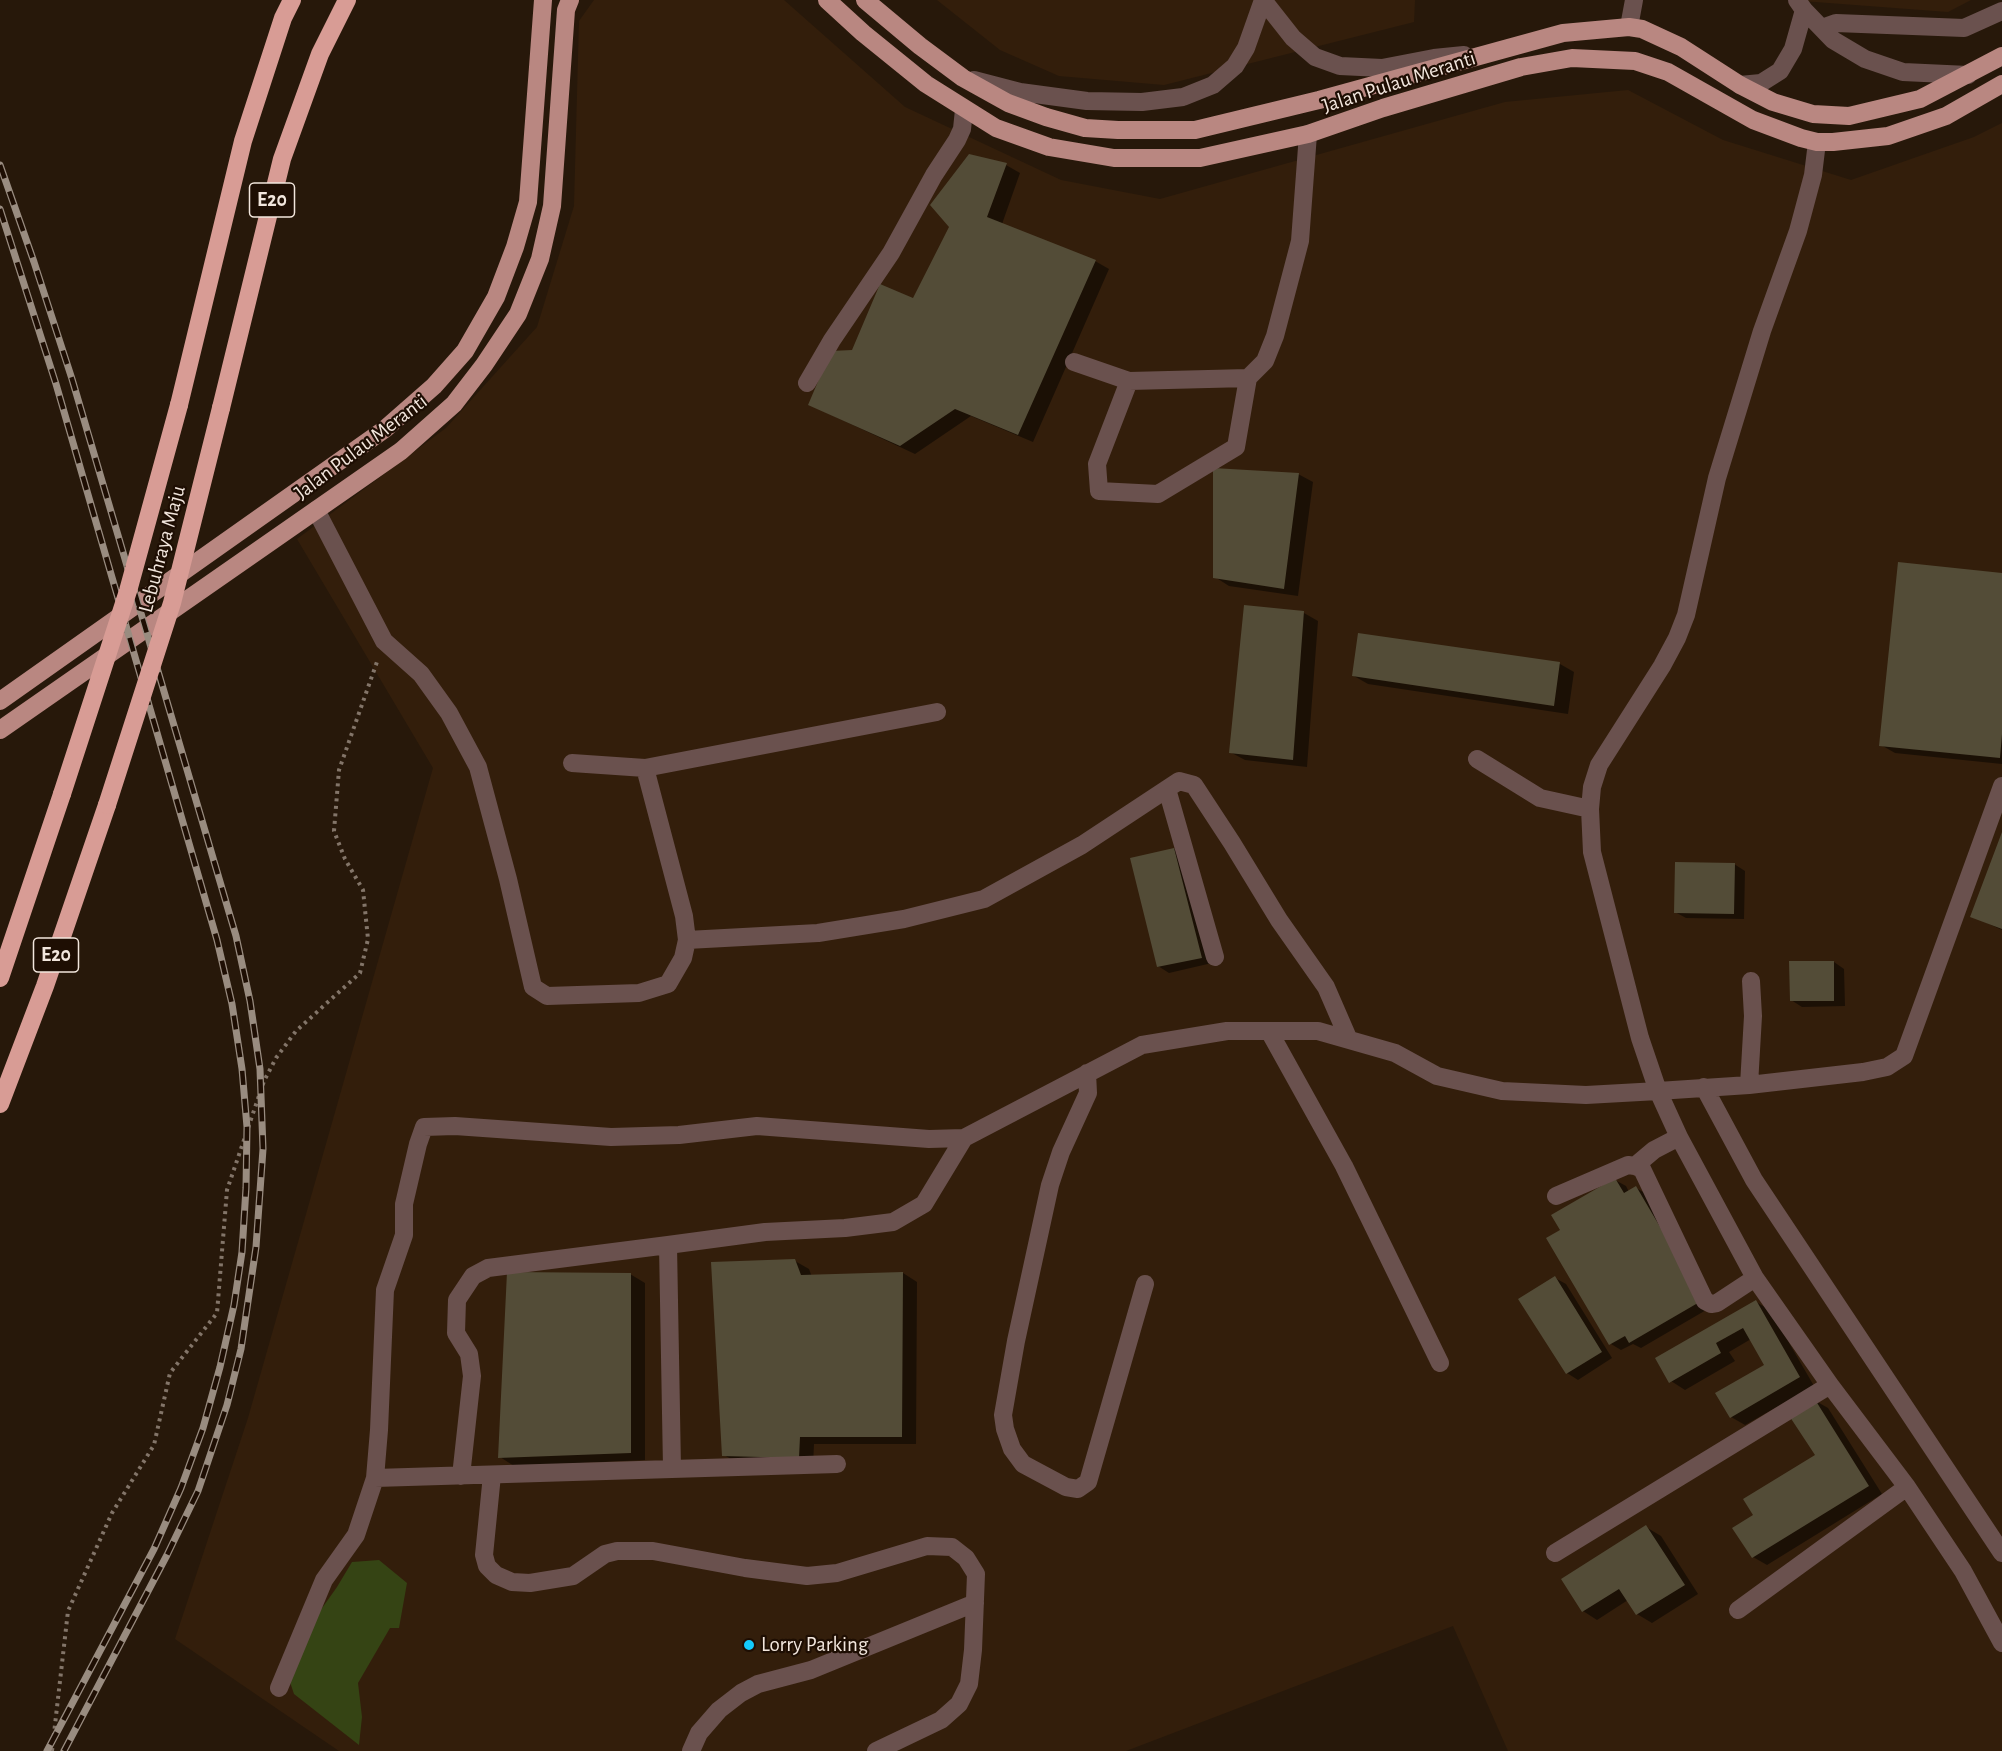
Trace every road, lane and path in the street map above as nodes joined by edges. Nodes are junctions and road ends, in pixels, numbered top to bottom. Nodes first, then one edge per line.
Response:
1 (292, 0) edge
2 (347, 0) edge
3 (543, 0) edge
4 (570, 0) edge
5 (827, 0) edge
6 (865, 0) edge
7 (1634, 0) edge
8 (1800, 5) edge
9 (2002, 11) edge
10 (1629, 27) junction
11 (1822, 28) junction
12 (1491, 52) junction
13 (2002, 56) edge
14 (1968, 75) junction
15 (963, 78) junction
16 (2002, 84) edge
17 (1740, 85) junction
18 (964, 110) junction
19 (1308, 134) junction
20 (1817, 142) junction
21 (1074, 362) dead end
22 (1248, 378) junction
23 (1129, 381) junction
24 (807, 383) dead end
25 (316, 510) junction
26 (384, 641) junction
27 (0, 701) edge
28 (937, 712) dead end
29 (0, 730) edge
30 (1477, 759) dead end
31 (572, 763) dead end
32 (645, 768) junction
33 (2002, 786) edge
34 (1167, 789) junction
35 (1590, 809) junction
36 (687, 940) junction
37 (1215, 957) dead end
38 (0, 978) edge
39 (1752, 981) dead end
40 (1269, 1031) junction
41 (1349, 1040) junction
42 (1087, 1073) junction
43 (1749, 1084) junction
44 (1704, 1088) junction
45 (1658, 1091) junction
46 (0, 1104) edge
47 (1679, 1137) junction
48 (964, 1138) junction
49 (1635, 1166) junction
50 (1556, 1196) dead end
51 (668, 1245) junction
52 (1755, 1278) junction
53 (1145, 1284) dead end
54 (1440, 1363) dead end
55 (1830, 1385) junction
56 (837, 1464) dead end
57 (672, 1468) junction
58 (492, 1474) junction
59 (461, 1476) junction
60 (375, 1478) junction
61 (1907, 1487) junction
62 (1555, 1553) dead end
63 (2002, 1553) edge
64 (975, 1603) junction
65 (1738, 1610) dead end
66 (2002, 1643) edge
67 (279, 1688) dead end
68 (51, 1751) edge
69 (691, 1751) edge
70 (876, 1751) edge

1 - 38 highway, Lebuhraya Maju / E20, bridge
2 - 46 highway, Lebuhraya Maju / E20, bridge
3 - 27 main road, Jalan Pulau Meranti
4 - 25 main road, Jalan Pulau Meranti
5 - 18 main road, Jalan Pulau Meranti
6 - 15 main road, Jalan Pulau Meranti
7 - 10 street
8 - 11 street
8 - 17 street
9 - 11 street
10 - 12 main road, Jalan Pulau Meranti
10 - 17 main road, Jalan Pulau Meranti
11 - 14 street
12 - 15 main road, Jalan Pulau Meranti
12 - 15 street
13 - 14 main road, Jalan Pulau Meranti
14 - 17 main road, Jalan Pulau Meranti
16 - 20 main road, Jalan Pulau Meranti
18 - 19 main road, Jalan Pulau Meranti
18 - 24 street
19 - 20 main road, Jalan Pulau Meranti
19 - 22 street
20 - 35 street
21 - 23 street
22 - 23 street
22 - 23 street
25 - 26 street
25 - 29 main road, Jalan Pulau Meranti
26 - 36 street
26 - 68 path
28 - 32 street
30 - 35 street
31 - 32 street
32 - 36 street
33 - 43 street
34 - 36 street
34 - 37 street
34 - 41 street
35 - 45 street
39 - 43 street
40 - 41 street
40 - 42 street
40 - 54 street
41 - 45 street
42 - 48 street
42 - 53 street
43 - 44 street
44 - 45 street
44 - 63 street
45 - 47 street
47 - 49 street
47 - 52 street
48 - 51 street
48 - 60 street
49 - 50 street
49 - 52 street
51 - 57 street
51 - 59 street
52 - 55 street
55 - 61 street
55 - 62 street
56 - 57 street
57 - 58 street
58 - 59 street
58 - 64 street
59 - 60 street
60 - 67 street
61 - 65 street
61 - 66 street
64 - 69 street
64 - 70 street

